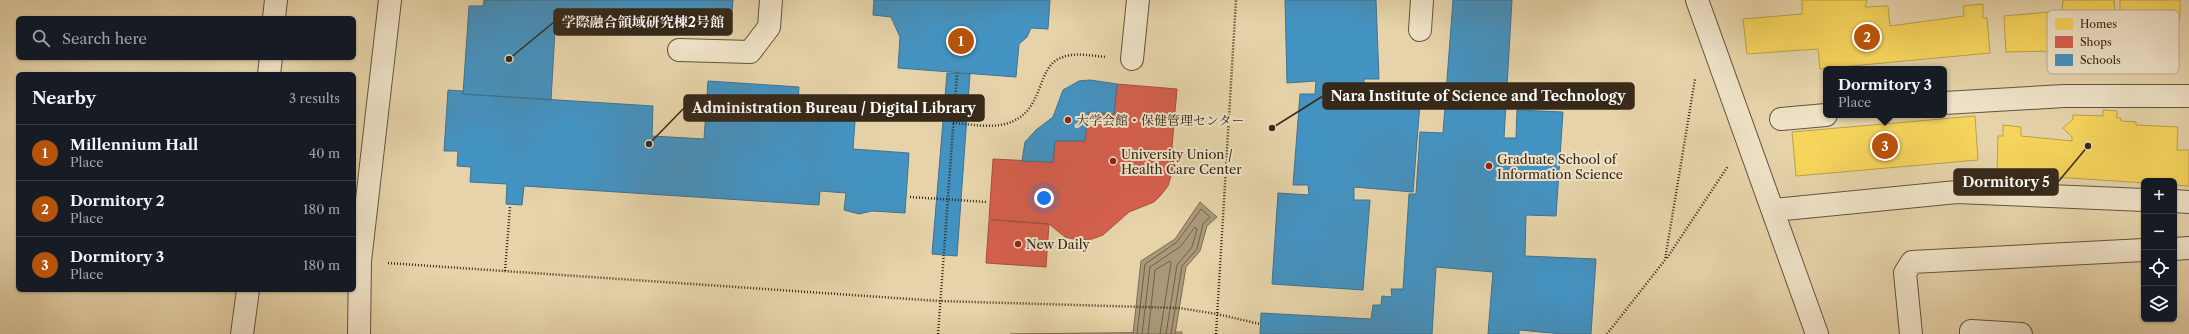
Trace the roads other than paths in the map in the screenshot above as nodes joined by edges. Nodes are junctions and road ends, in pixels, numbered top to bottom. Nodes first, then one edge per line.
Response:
1 (276, 0) edge
2 (390, 0) edge
3 (771, 0) edge
4 (1138, 0) edge
5 (1422, 0) edge
6 (1697, 0) edge
7 (274, 16) edge
8 (1420, 30) dead end
9 (679, 50) dead end
10 (1132, 59) road end
11 (270, 60) edge
12 (269, 72) edge
13 (2189, 96) edge
14 (1947, 103) edge
15 (1823, 115) edge
16 (1781, 120) dead end
17 (2141, 200) edge
18 (2177, 201) edge
19 (2189, 202) edge
20 (1774, 210) junction
21 (2177, 248) edge
22 (2189, 248) edge
23 (2141, 250) edge
24 (357, 261) edge
25 (248, 292) edge
26 (242, 334) edge
27 (358, 334) edge
28 (1817, 334) edge
29 (1911, 334) edge
30 (1971, 334) edge
31 (2021, 334) edge

1 - 7 street
2 - 24 street
3 - 9 street
4 - 10 street
5 - 8 street
6 - 20 street
11 - 12 street
13 - 14 street
15 - 16 street
17 - 20 street
18 - 19 street
20 - 28 street
21 - 22 street
23 - 29 street
24 - 27 street
25 - 26 street
30 - 31 street

